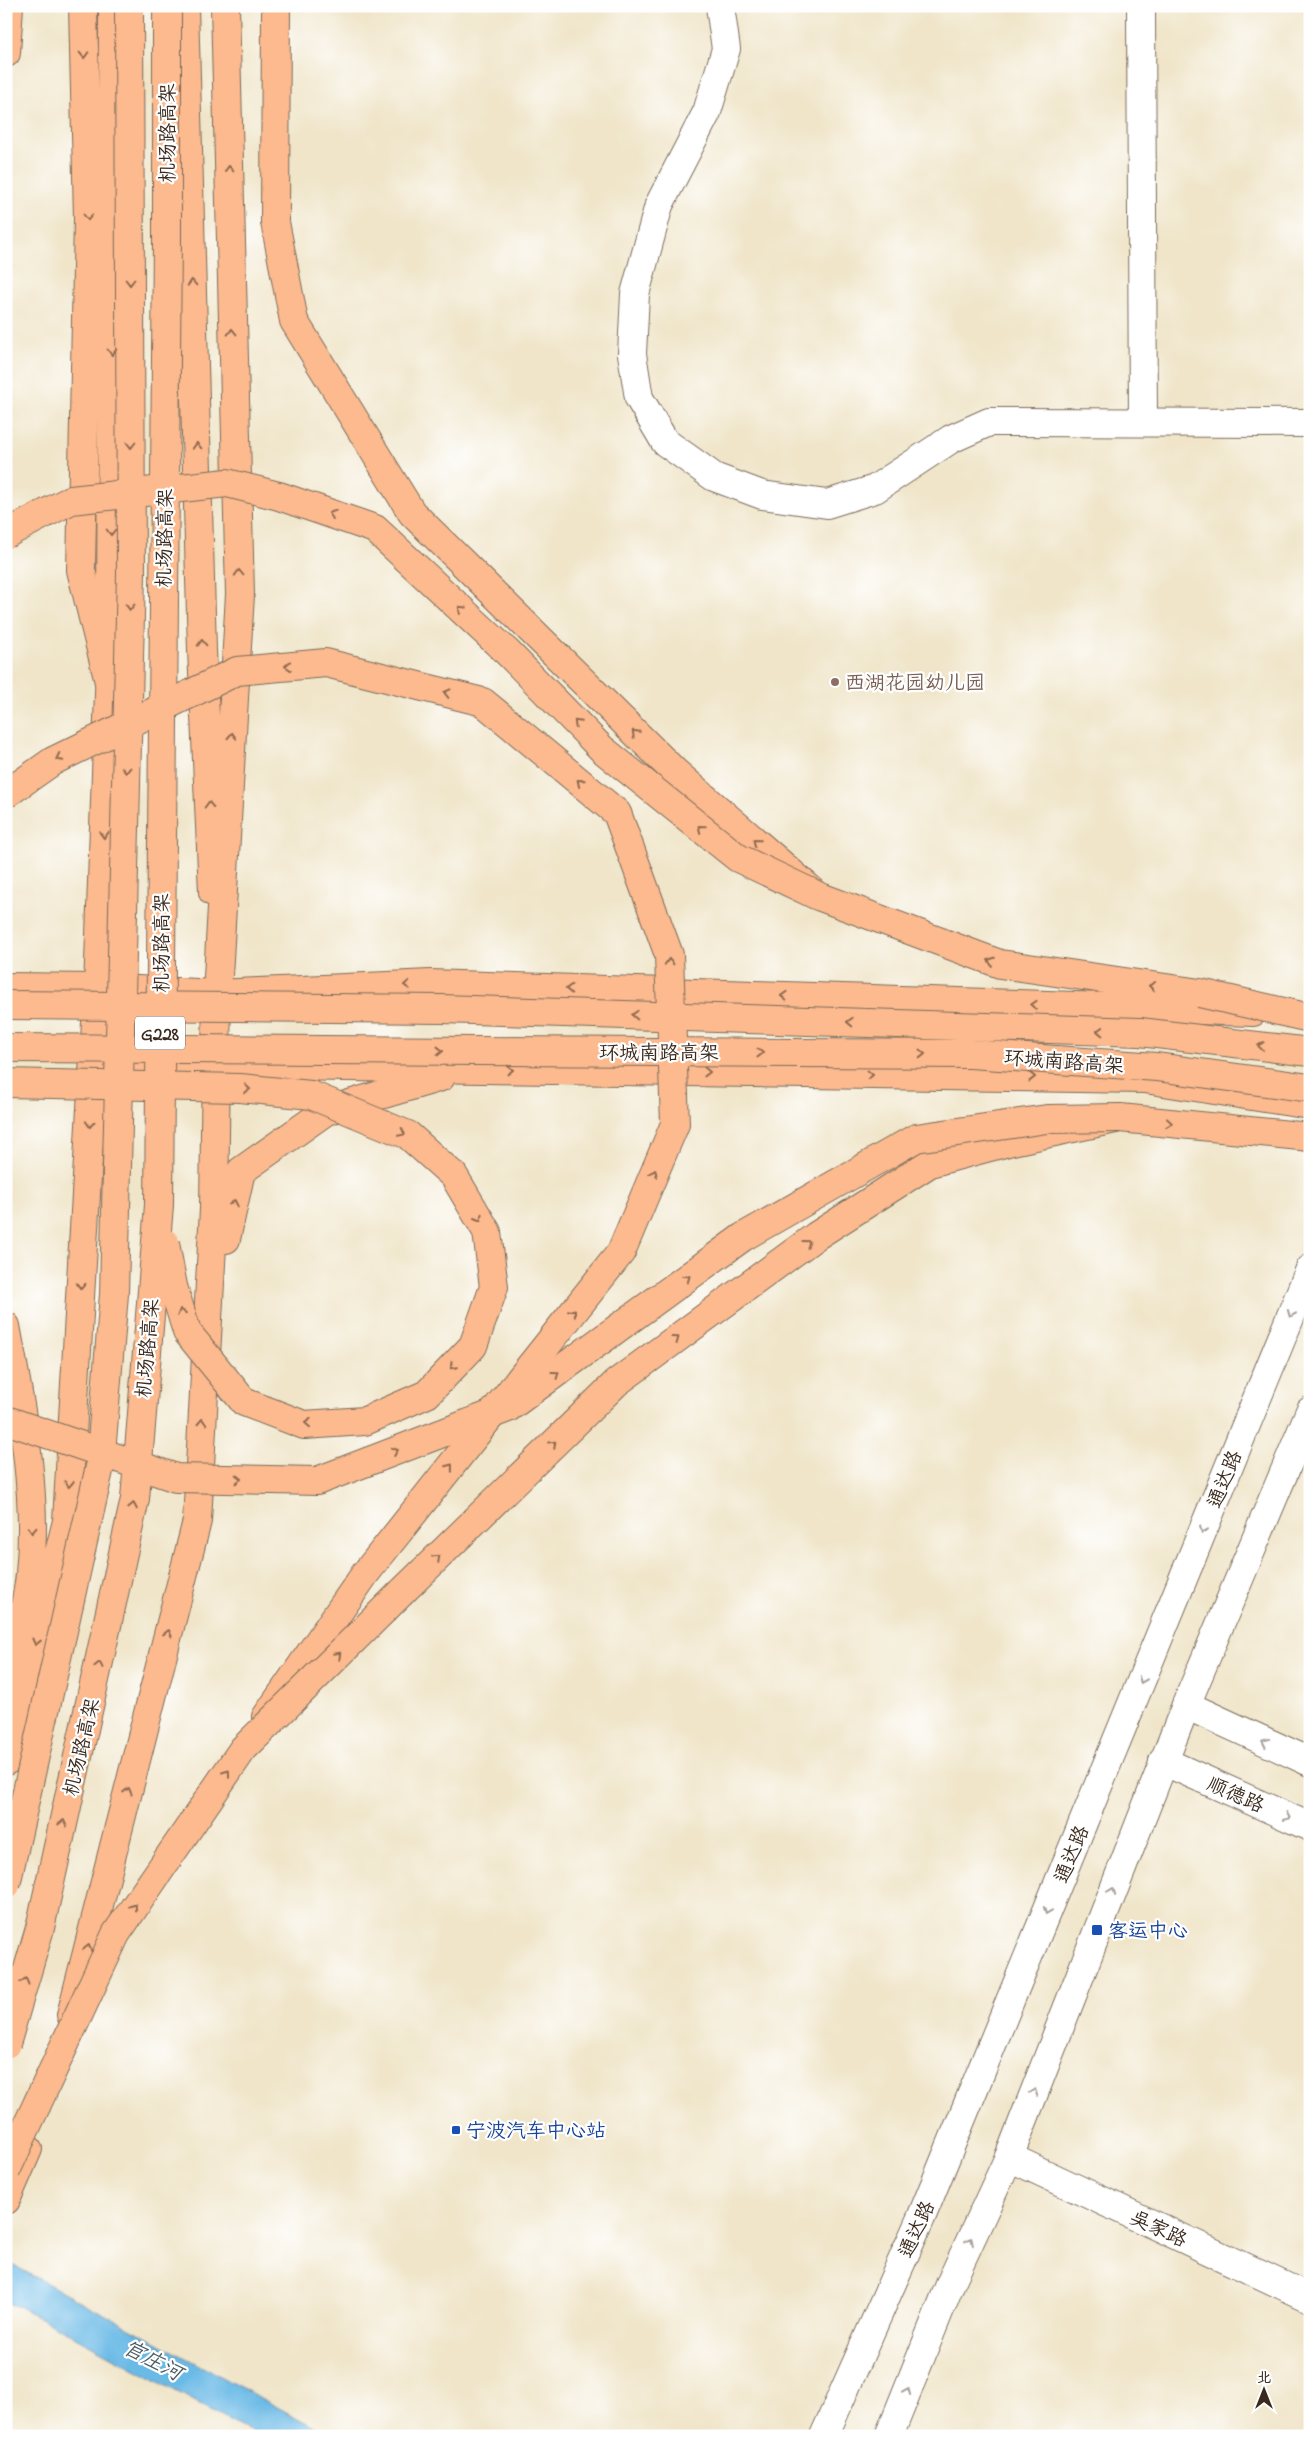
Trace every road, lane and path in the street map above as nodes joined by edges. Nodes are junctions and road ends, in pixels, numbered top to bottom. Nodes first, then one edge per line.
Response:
1 (9, 6) edge
2 (83, 6) edge
3 (113, 6) edge
4 (129, 6) edge
5 (167, 6) edge
6 (184, 6) edge
7 (225, 6) edge
8 (276, 6) edge
9 (720, 6) edge
10 (1142, 6) edge
11 (6, 53) edge
12 (1143, 422) junction
13 (1310, 424) edge
14 (6, 534) edge
15 (110, 682) junction
16 (6, 794) edge
17 (818, 896) junction
18 (6, 987) edge
19 (98, 988) junction
20 (217, 994) junction
21 (6, 1005) edge
22 (1310, 1014) edge
23 (1310, 1018) edge
24 (6, 1048) edge
25 (1310, 1052) edge
26 (6, 1060) edge
27 (94, 1060) junction
28 (216, 1065) junction
29 (467, 1069) junction
30 (6, 1083) edge
31 (1310, 1088) edge
32 (1310, 1105) edge
33 (1120, 1118) junction
34 (1310, 1137) edge
35 (159, 1206) junction
36 (1310, 1269) edge
37 (208, 1319) junction
38 (6, 1326) edge
39 (1310, 1411) edge
40 (6, 1420) edge
41 (6, 1682) edge
42 (1186, 1705) junction
43 (243, 1749) junction
44 (6, 1761) edge
45 (1163, 1761) junction
46 (1310, 1762) edge
47 (1310, 1827) edge
48 (6, 1885) edge
49 (6, 2044) edge
50 (1009, 2157) junction
51 (6, 2171) edge
52 (6, 2200) edge
53 (1310, 2298) edge
54 (824, 2436) edge
55 (889, 2436) edge

1 - 11 main road
2 -> 15 main road
3 -> 15 main road
4 -> 48 main road, 机场路高架 / G228, bridge
5 - 35 main road, 机场路高架 / G228, bridge
20 -> 6 main road
20 -> 7 main road
17 -> 8 main road, bridge
9 - 12 street
10 - 12 street
12 - 13 street
17 -> 14 main road, bridge
15 -> 19 main road
43 -> 16 main road, bridge
23 -> 17 main road, bridge
18 - 19 main road
19 - 20 main road
19 - 27 main road
22 -> 20 main road
20 - 28 main road
25 -> 21 main road, 环城南路高架, bridge
24 -> 31 main road, 环城南路高架, bridge
26 - 27 main road
27 - 28 main road
27 -> 44 main road
28 - 29 main road
28 - 37 main road
29 -> 32 main road
37 -> 29 main road
30 -> 35 main road, bridge
33 -> 34 main road
40 -> 33 main road, bridge
43 -> 33 main road, bridge
49 -> 35 main road, 机场路高架 / G228, bridge
36 -> 54 street, 通达路
52 -> 37 main road
38 -> 41 main road
39 - 42 street
42 - 45 street
46 -> 42 street
51 -> 43 main road, bridge
45 -> 47 street, 顺德路
50 -> 45 street
50 - 53 street, 吴家路
55 -> 50 street

